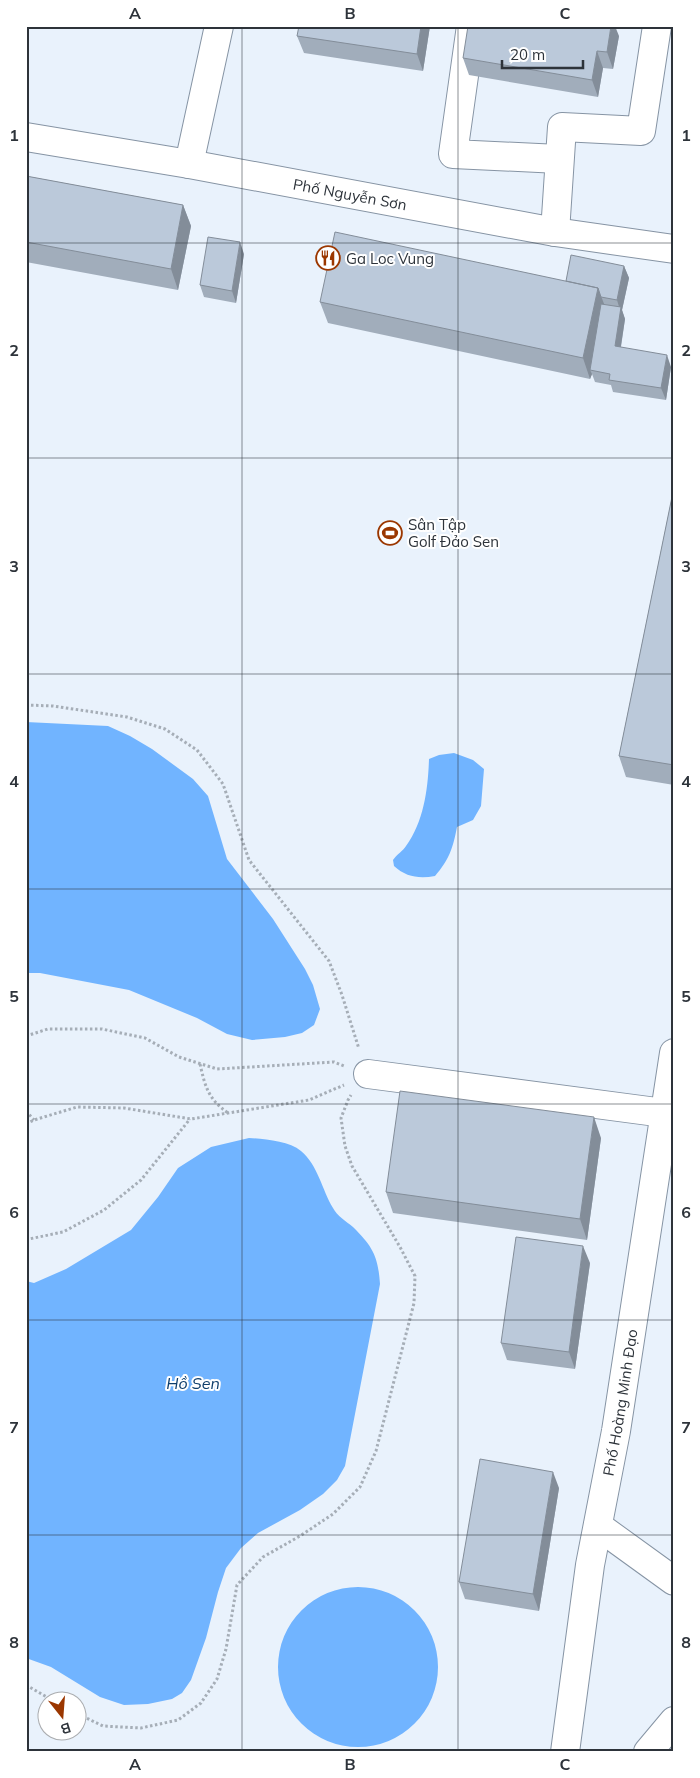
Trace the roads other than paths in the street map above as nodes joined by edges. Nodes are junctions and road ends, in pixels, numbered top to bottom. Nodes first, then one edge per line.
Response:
1 (219, 26) edge
2 (471, 26) edge
3 (657, 26) edge
4 (26, 137) edge
5 (560, 159) junction
6 (189, 164) junction
7 (555, 232) junction
8 (674, 249) edge
9 (674, 1053) edge
10 (368, 1074) road end
11 (664, 1113) junction
12 (598, 1526) junction
13 (674, 1581) edge
14 (565, 1752) edge

1 - 6 street
2 - 5 street
3 - 5 street
4 - 6 street, Phố Nguyễn Sơn
5 - 7 street
6 - 7 street, Phố Nguyễn Sơn
7 - 8 street, Phố Nguyễn Sơn
9 - 11 street, Phố Hoàng Minh Đạo
10 - 11 street
11 - 12 street, Phố Hoàng Minh Đạo
12 - 13 street
12 - 14 street, Phố Hoàng Minh Đạo

